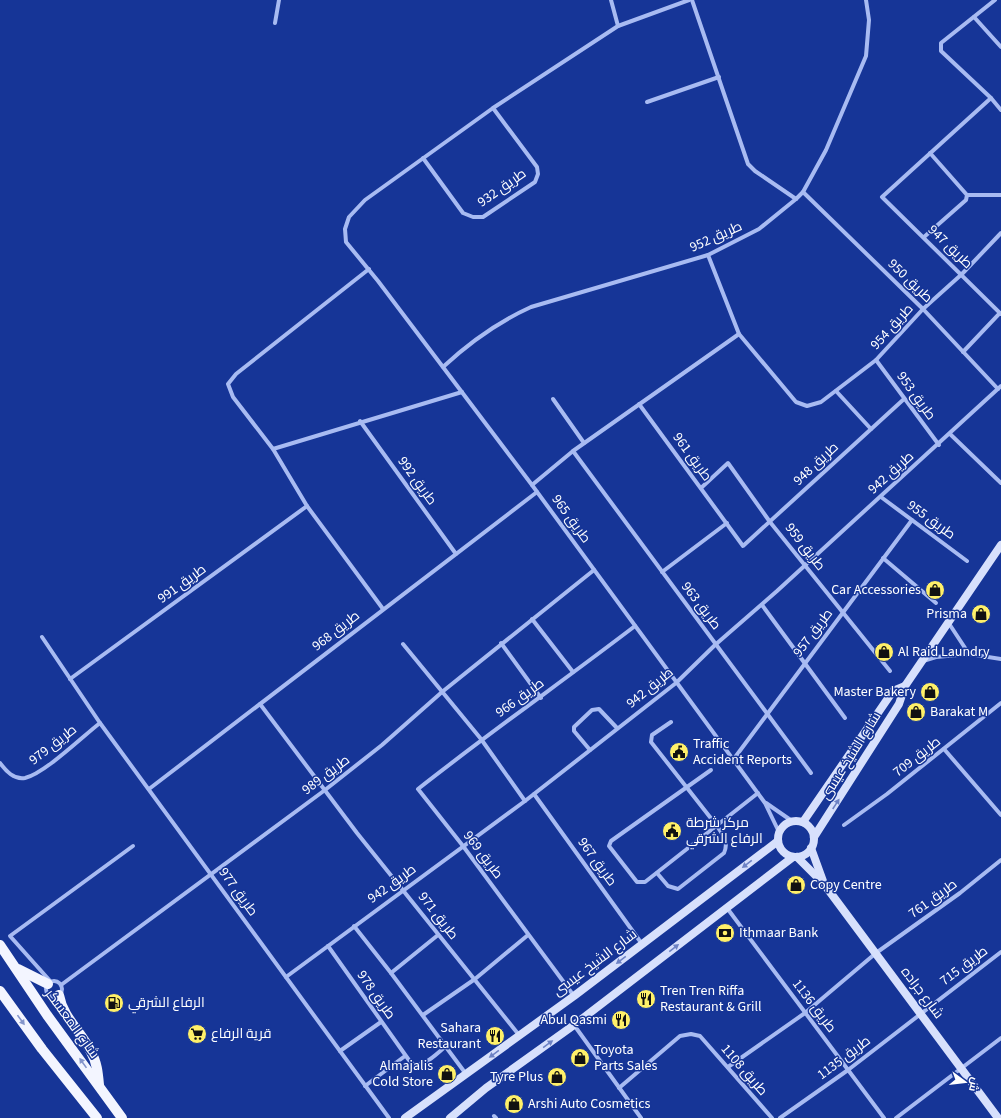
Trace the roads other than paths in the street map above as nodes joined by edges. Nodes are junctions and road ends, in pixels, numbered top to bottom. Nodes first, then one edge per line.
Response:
1 (279, 0) edge
2 (610, 0) edge
3 (689, 0) edge
4 (692, 0) edge
5 (866, 0) edge
6 (995, 0) edge
7 (974, 17) junction
8 (275, 23) dead end
9 (618, 26) junction
10 (1001, 48) edge
11 (719, 77) junction
12 (991, 98) junction
13 (647, 102) dead end
14 (493, 108) junction
15 (1001, 110) edge
16 (930, 153) junction
17 (423, 158) junction
18 (803, 192) junction
19 (1001, 194) edge
20 (967, 195) junction
21 (796, 199) junction
22 (1001, 233) edge
23 (924, 237) junction
24 (708, 255) junction
25 (369, 269) junction
26 (962, 274) junction
27 (923, 309) junction
28 (1001, 313) edge
29 (739, 334) junction
30 (963, 352) junction
31 (876, 360) junction
32 (443, 367) junction
33 (999, 388) edge
34 (836, 391) junction
35 (462, 392) junction
36 (552, 399) dead end
37 (904, 399) junction
38 (639, 404) junction
39 (360, 421) junction
40 (871, 429) junction
41 (950, 434) junction
42 (584, 443) junction
43 (939, 445) junction
44 (273, 449) junction
45 (573, 451) junction
46 (1001, 483) edge
47 (532, 485) junction
48 (701, 488) junction
49 (537, 492) junction
50 (881, 497) junction
51 (307, 506) junction
52 (912, 520) junction
53 (770, 522) junction
54 (727, 523) junction
55 (1001, 545) edge
56 (744, 546) joint
57 (456, 554) junction
58 (883, 558) junction
59 (967, 560) dead end
60 (805, 566) junction
61 (594, 570) junction
62 (662, 572) junction
63 (936, 602) dead end
64 (762, 605) junction
65 (383, 609) junction
66 (842, 612) junction
67 (532, 619) junction
68 (948, 622) junction
69 (635, 626) junction
70 (42, 637) dead end
71 (403, 644) dead end
72 (501, 644) junction
73 (715, 644) junction
74 (969, 654) junction
75 (1001, 659) edge
76 (921, 662) junction
77 (805, 663) junction
78 (890, 671) dead end
79 (573, 672) junction
80 (70, 678) junction
81 (676, 683) junction
82 (905, 686) junction
83 (442, 692) junction
84 (541, 698) junction
85 (1001, 703) edge
86 (260, 704) junction
87 (766, 714) junction
88 (845, 718) dead end
89 (671, 722) dead end
90 (100, 723) junction
91 (618, 728) junction
92 (481, 739) junction
93 (944, 749) junction
94 (590, 750) junction
95 (734, 760) junction
96 (0, 763) edge
97 (711, 770) dead end
98 (811, 773) dead end
99 (687, 787) junction
100 (149, 789) junction
101 (418, 789) joint
102 (325, 790) junction
103 (758, 793) junction
104 (534, 794) junction
105 (525, 801) junction
106 (765, 802) junction
107 (1001, 815) edge
108 (792, 821) junction
109 (803, 822) junction
110 (844, 825) dead end
111 (717, 826) junction
112 (778, 836) junction
113 (814, 837) junction
114 (133, 846) dead end
115 (464, 846) junction
116 (811, 848) junction
117 (795, 857) junction
118 (1001, 860) edge
119 (211, 873) junction
120 (657, 873) junction
121 (824, 884) junction
122 (404, 890) junction
123 (726, 908) junction
124 (354, 926) junction
125 (438, 935) junction
126 (528, 935) junction
127 (642, 944) junction
128 (0, 945) edge
129 (328, 946) junction
130 (1001, 952) edge
131 (876, 953) junction
132 (16, 969) junction
133 (391, 973) junction
134 (286, 977) junction
135 (475, 979) junction
136 (50, 983) junction
137 (60, 985) junction
138 (0, 991) edge
139 (59, 995) junction
140 (574, 996) junction
141 (805, 1013) junction
142 (920, 1013) junction
143 (423, 1015) junction
144 (381, 1022) junction
145 (574, 1026) junction
146 (520, 1035) junction
147 (1001, 1038) edge
148 (445, 1047) junction
149 (340, 1051) junction
150 (405, 1056) junction
151 (728, 1067) junction
152 (962, 1068) junction
153 (848, 1070) junction
154 (466, 1074) junction
155 (365, 1086) junction
156 (99, 1087) junction
157 (619, 1088) junction
158 (97, 1118) edge
159 (122, 1118) edge
160 (389, 1118) edge
161 (405, 1118) edge
162 (450, 1118) edge
163 (641, 1118) edge
164 (772, 1118) edge
165 (780, 1118) edge
166 (884, 1118) edge
167 (896, 1118) edge
168 (998, 1118) edge

1 - 8 street
2 - 9 street
3 - 9 street
4 - 11 street
5 - 18 street, طريق 952
6 - 7 street
7 - 10 street
7 - 12 street
9 - 14 street
11 - 13 street
11 - 21 street
12 - 15 street
12 - 16 street
14 - 17 street
14 - 17 street, طريق 932
16 - 20 street
16 - 23 street, طريق 947
17 - 25 street, طريق 965
18 - 21 street, طريق 952
18 - 27 street, طريق 950
19 - 20 street
20 - 23 street
21 - 24 street, طريق 952
22 - 26 street, طريق 954
23 - 26 street, طريق 947
24 - 29 street
24 - 32 street, طريق 952
25 - 32 street, طريق 965
25 - 44 street
26 - 27 street, طريق 954
26 - 28 street, طريق 947
27 - 30 street, طريق 950
27 - 31 street, طريق 954
28 - 30 street
29 - 34 street, طريق 954
29 - 38 street
30 - 33 street, طريق 950
31 - 34 street, طريق 954
31 - 37 street, طريق 953
32 - 35 street, طريق 965
33 - 41 street, طريق 942
34 - 40 street
35 - 39 street
35 - 47 street, طريق 965
36 - 42 street
37 - 40 street, طريق 948
37 - 43 street, طريق 953
38 - 42 street
38 - 48 street, طريق 961
39 - 44 street
39 - 57 street, طريق 992
40 - 53 street, طريق 948
41 - 43 street, طريق 942
41 - 46 street
42 - 45 street
43 - 50 street, طريق 942
44 - 51 street
45 - 47 street
45 - 62 street, طريق 963
47 - 49 street, طريق 965
48 - 53 street, طريق 959
48 - 54 street, طريق 961
49 - 57 street, طريق 968
49 - 61 street, طريق 965
50 - 52 street, طريق 955
50 - 60 street, طريق 942
51 - 65 street
51 - 80 street, طريق 991
52 - 58 street, طريق 957
52 - 59 street, طريق 955
53 - 56 street, طريق 948
53 - 60 street, طريق 959
54 - 56 street, طريق 961
54 - 62 street
55 - 68 street, شارع الشيخ عيسى
57 - 65 street, طريق 968
58 - 63 street
58 - 66 street, طريق 957
60 - 64 street, طريق 942
60 - 66 street, طريق 959
61 - 67 street, طريق 989
61 - 69 street, طريق 965
62 - 73 street, طريق 963
64 - 73 street, طريق 942
64 - 77 street
65 - 86 street, طريق 968
66 - 77 street, طريق 957
66 - 78 street, طريق 959
67 - 72 street, طريق 989
67 - 79 street
68 - 74 street
68 - 76 street, شارع الشيخ عيسى
69 - 79 street, طريق 966
69 - 81 street, طريق 965
70 - 80 street, طريق 977
71 - 83 street
72 - 83 street, طريق 989
72 - 84 street
73 - 81 street, طريق 942
73 - 87 street, طريق 963
74 - 75 street
74 - 76 street
76 - 82 street, شارع الشيخ عيسى
77 - 87 street, طريق 957
77 - 88 street
79 - 84 street, طريق 966
80 - 90 street, طريق 977
81 - 91 street, طريق 942
81 - 95 street, طريق 965
82 - 109 street, شارع الشيخ عيسى
113 -> 82 street, شارع الشيخ عيسى
83 - 92 street
83 - 102 street, طريق 989
84 - 92 street, طريق 966
85 - 93 street, طريق 709
86 - 100 street, طريق 968
86 - 102 street, طريق 971
87 - 95 street, طريق 957
87 - 98 street, طريق 963
89 - 99 street
90 - 96 street, طريق 979
90 - 100 street, طريق 977
91 - 94 street, طريق 942
91 - 94 street
92 - 101 street, طريق 966
92 - 105 street
93 - 107 street
93 - 110 street, طريق 709
94 - 104 street, طريق 942
95 - 103 street, طريق 965
97 - 99 street
99 - 111 street
99 - 120 street
100 - 119 street, طريق 977
101 - 115 street, طريق 969
102 - 119 street, طريق 989
102 - 122 street, طريق 971
103 - 106 street, طريق 965
103 - 111 street
104 - 105 street, طريق 942
104 - 127 street, طريق 967
105 - 115 street, طريق 942
106 - 108 street, طريق 965
106 - 112 street, طريق 965
108 - 109 street
108 - 112 street
109 - 113 street
111 - 120 street
111 - 120 street
112 - 117 street
112 -> 127 street, شارع الشيخ عيسى
113 - 116 street
114 - 136 street
115 - 122 street, طريق 942
115 - 126 street, طريق 969
116 - 117 street
116 - 121 street
117 - 121 street
117 - 123 street
118 - 131 street, طريق 761
119 - 134 street, طريق 977
119 - 137 street, طريق 989
121 - 131 street, شارع جراده
122 - 124 street, طريق 942
122 - 125 street, طريق 971
123 - 141 street, طريق 1136
145 -> 123 street
124 - 129 street, طريق 942
124 - 133 street
125 - 133 street
125 - 135 street, طريق 971
126 - 135 street
126 - 140 street, طريق 969
127 -> 140 street, شارع الشيخ عيسى
128 - 132 main road, شارع المعسكر
129 - 134 street, طريق 942
129 - 144 street, طريق 978
130 - 142 street, طريق 715
131 - 141 street, طريق 761
131 - 142 street, شارع جراده
132 - 136 main road
156 -> 132 main road, شارع المعسكر
133 - 143 street
134 - 149 street, طريق 977
135 - 143 street
135 - 146 street, طريق 971
136 - 137 street
136 - 139 street
137 - 139 street
138 -> 158 main road
139 - 156 main road
140 - 146 street, شارع الشيخ عيسى
141 - 151 street, طريق 761
141 - 153 street, طريق 1136
142 - 152 street, شارع جراده
142 - 153 street, طريق 1135
143 - 148 street
144 - 149 street
144 - 150 street, طريق 978
145 - 157 street
162 -> 145 street
146 -> 154 street, شارع الشيخ عيسى
147 - 152 street
148 - 150 street, طريق 978
148 - 154 street
149 - 155 street, طريق 977
150 - 155 street
151 - 157 street, طريق 1108
151 - 164 street, طريق 1108
152 - 167 street
152 - 168 street, شارع جراده
153 - 165 street, طريق 1135
153 - 166 street, طريق 1136
154 - 161 street, شارع الشيخ عيسى
155 - 160 street, طريق 977
156 - 159 main road, شارع المعسكر
157 - 163 street

